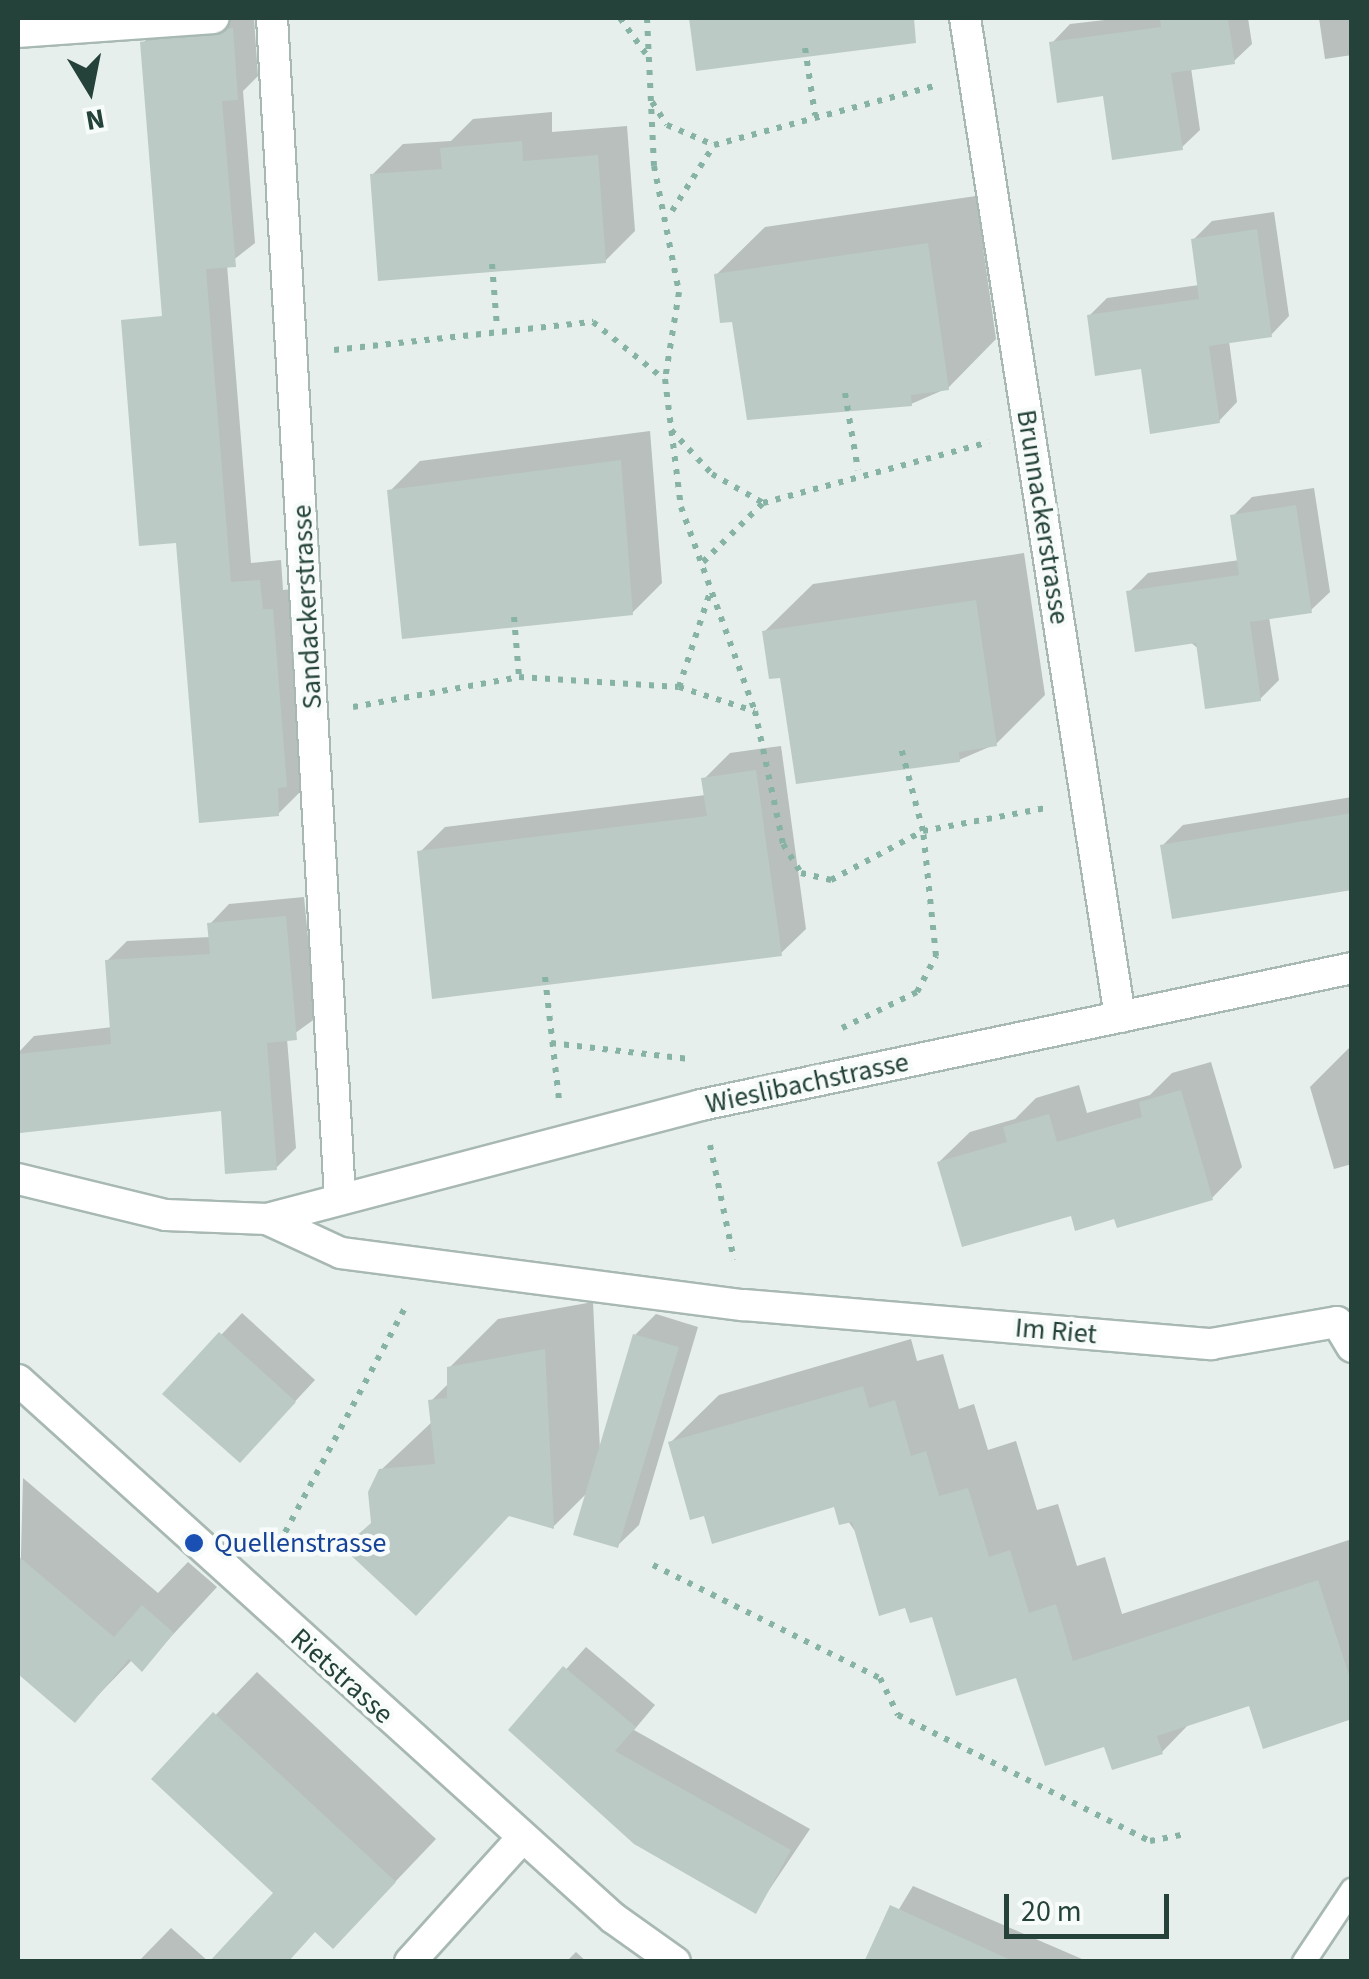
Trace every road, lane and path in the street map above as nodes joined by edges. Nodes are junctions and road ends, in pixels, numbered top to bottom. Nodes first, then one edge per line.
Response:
1 (214, 18) edge
2 (272, 18) edge
3 (620, 18) edge
4 (647, 18) edge
5 (965, 18) edge
6 (18, 32) edge
7 (805, 48) dead end
8 (647, 55) junction
9 (975, 83) junction
10 (649, 99) junction
11 (815, 115) junction
12 (714, 145) junction
13 (671, 212) junction
14 (492, 264) dead end
15 (497, 328) junction
16 (292, 353) junction
17 (665, 380) junction
18 (845, 392) dead end
19 (669, 427) junction
20 (1030, 436) junction
21 (858, 470) junction
22 (763, 503) junction
23 (703, 562) junction
24 (710, 591) junction
25 (514, 617) dead end
26 (518, 677) junction
27 (679, 687) junction
28 (312, 708) junction
29 (755, 711) junction
30 (901, 748) dead end
31 (1087, 800) junction
32 (923, 832) junction
33 (1352, 968) edge
34 (546, 976) dead end
35 (1120, 1017) junction
36 (829, 1033) dead end
37 (552, 1043) junction
38 (703, 1058) dead end
39 (702, 1104) junction
40 (565, 1140) junction
41 (18, 1180) edge
42 (340, 1197) junction
43 (267, 1219) junction
44 (421, 1266) junction
45 (744, 1305) junction
46 (1352, 1347) edge
47 (18, 1380) edge
48 (653, 1565) dead end
49 (251, 1595) junction
50 (1180, 1835) dead end
51 (522, 1838) junction
52 (1352, 1890) edge
53 (410, 1962) edge
54 (674, 1962) edge
55 (1304, 1962) edge

1 - 6 street
2 - 16 street, Sandackerstrasse
3 - 8 path
4 - 8 path
5 - 9 street, Brunnackerstrasse
7 - 11 path
8 - 10 path
9 - 11 path
9 - 20 street, Brunnackerstrasse
10 - 12 path
10 - 13 path
11 - 12 path
12 - 13 path
13 - 17 path
14 - 15 path
15 - 16 path
15 - 17 path
16 - 28 street, Sandackerstrasse
17 - 19 path
18 - 21 path
19 - 22 path
19 - 23 path
20 - 21 path
20 - 31 street, Brunnackerstrasse
21 - 22 path
22 - 23 path
23 - 24 path
24 - 27 path
24 - 29 path
25 - 26 path
26 - 27 path
26 - 28 path
27 - 29 path
28 - 42 street, Sandackerstrasse
29 - 32 path
30 - 32 path
31 - 32 path
31 - 35 street, Brunnackerstrasse
32 - 36 path
33 - 35 street, Wieslibachstrasse
34 - 37 path
35 - 39 street, Wieslibachstrasse
37 - 38 path
37 - 40 path
39 - 40 street, Wieslibachstrasse
39 - 45 path
40 - 42 street, Wieslibachstrasse
41 - 43 street
42 - 43 street, Wieslibachstrasse
43 - 44 street, Im Riet
44 - 45 street, Im Riet
44 - 49 path
45 - 46 street, Im Riet
47 - 49 street, Rietstrasse
48 - 50 path
49 - 51 street, Rietstrasse
51 - 53 street
51 - 54 street, Rietstrasse
52 - 55 lane

